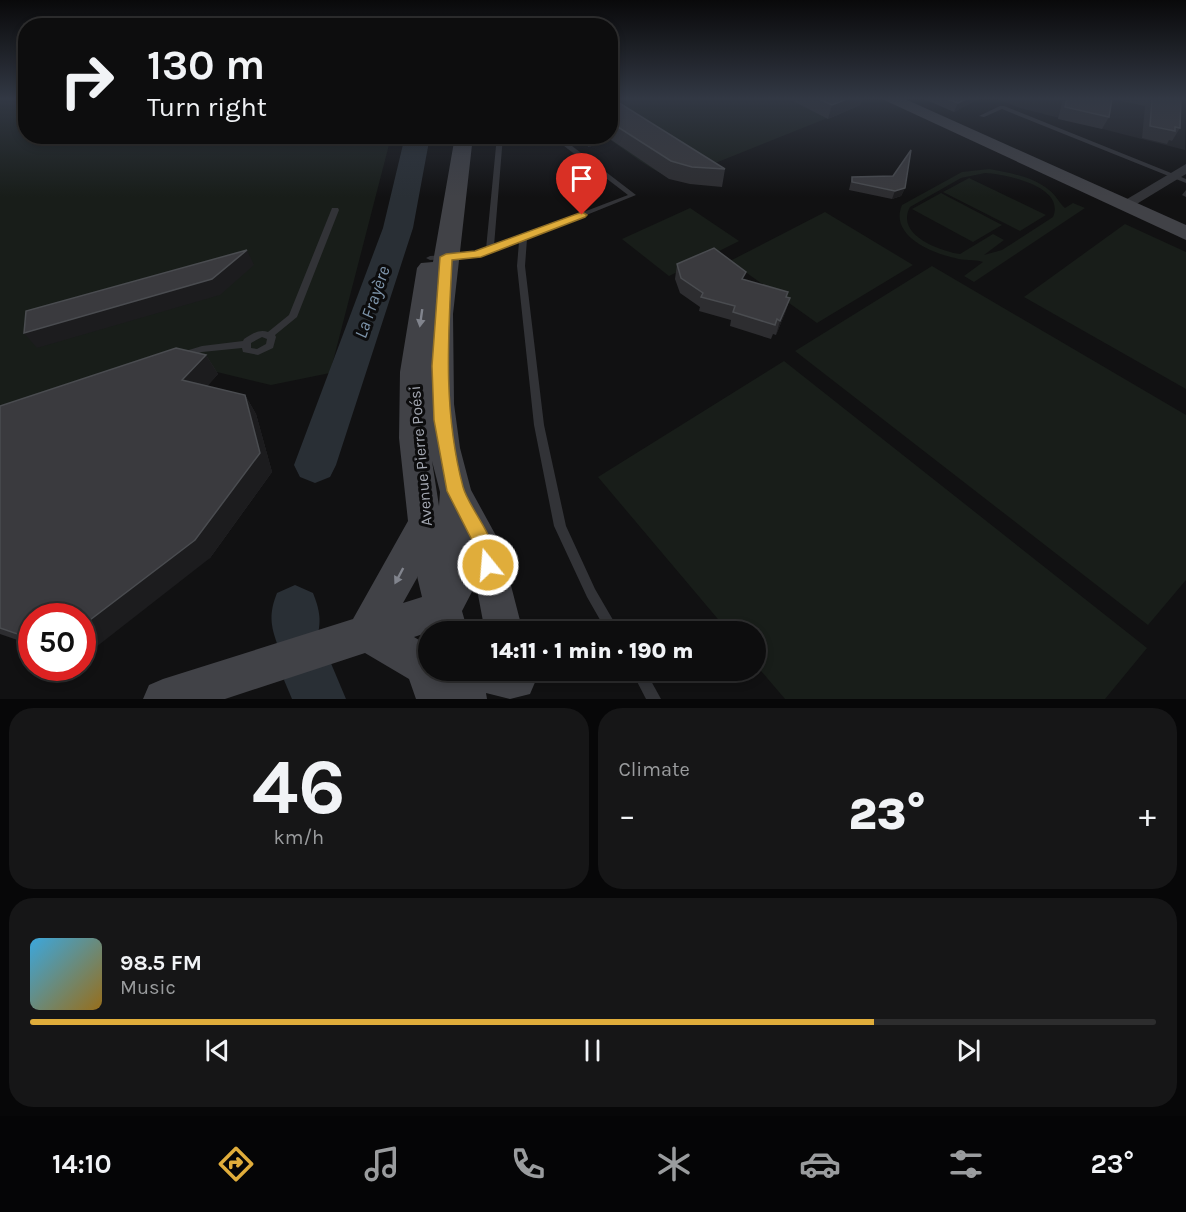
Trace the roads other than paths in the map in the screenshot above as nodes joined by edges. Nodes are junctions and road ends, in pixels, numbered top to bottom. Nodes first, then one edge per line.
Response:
1 (962, 132) edge
2 (1067, 132) edge
3 (451, 144) edge
4 (462, 144) edge
5 (499, 144) edge
6 (565, 144) edge
7 (1182, 175) edge
8 (1125, 205) junction
9 (335, 210) dead end
10 (1186, 233) edge
11 (523, 239) junction
12 (490, 250) junction
13 (438, 258) junction
14 (270, 335) junction
15 (245, 344) junction
16 (170, 359) edge
17 (456, 491) junction
18 (424, 523) junction
19 (453, 621) edge
20 (454, 621) edge
21 (501, 621) edge
22 (608, 621) edge
23 (418, 628) edge
24 (366, 633) junction
25 (463, 681) edge
26 (643, 681) edge
27 (226, 688) edge
28 (163, 699) edge
29 (436, 699) edge
30 (467, 699) edge
31 (654, 699) edge

1 - 8 main road
2 - 7 lane
3 - 13 main road, Avenue Pierre Poési
4 - 13 main road, Avenue Pierre Poési
5 - 12 lane
6 - 11 lane
7 - 8 street
8 - 10 main road
9 - 14 lane
11 - 12 lane
11 - 22 lane
12 - 13 lane
13 - 17 main road, Avenue Pierre Poési
13 -> 18 main road, Avenue Pierre Poési
14 - 15 lane
14 - 15 lane
15 - 16 lane
17 - 20 main road
17 - 21 main road, Avenue Pierre Poési
18 - 19 main road, Avenue Pierre Poési
18 -> 24 main road
23 - 24 main road
24 - 27 main road
24 - 29 main road
25 - 30 main road
26 - 31 lane
27 - 28 main road

